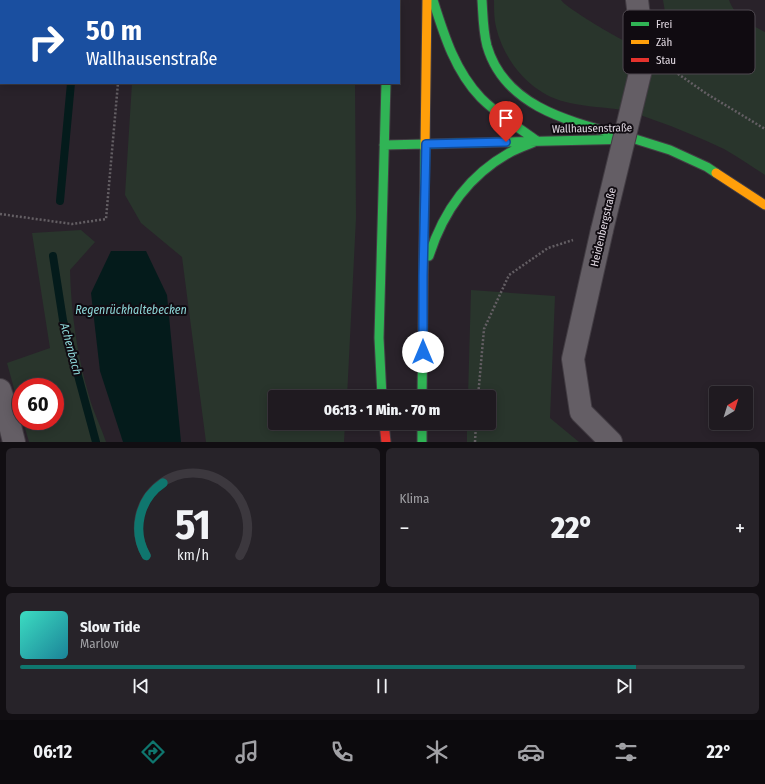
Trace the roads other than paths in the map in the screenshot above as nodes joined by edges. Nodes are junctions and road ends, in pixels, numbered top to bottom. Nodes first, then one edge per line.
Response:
1 (427, 0) edge
2 (433, 0) edge
3 (482, 0) edge
4 (637, 0) edge
5 (638, 10) edge
6 (639, 74) edge
7 (386, 84) edge
8 (635, 139) junction
9 (537, 141) junction
10 (426, 144) junction
11 (384, 145) junction
12 (765, 205) edge
13 (423, 276) junction
14 (0, 390) edge
15 (382, 390) edge
16 (422, 390) edge
17 (385, 430) edge
18 (422, 430) edge
19 (14, 442) edge
20 (386, 442) edge
21 (422, 442) edge
22 (612, 442) edge

1 - 10 main road
2 - 9 main road
3 - 8 main road
4 - 5 street, Heidenbergstraße, bridge
6 - 22 street, Heidenbergstraße, bridge
7 - 11 main road
8 - 9 main road, Wallhausenstraße
8 - 12 main road, Wallhausenstraße
9 - 10 main road, Wallhausenstraße
9 - 13 main road
10 - 11 main road, Wallhausenstraße
10 - 13 main road
11 - 15 main road
13 - 16 main road
14 - 19 street
17 - 20 main road
18 - 21 main road

